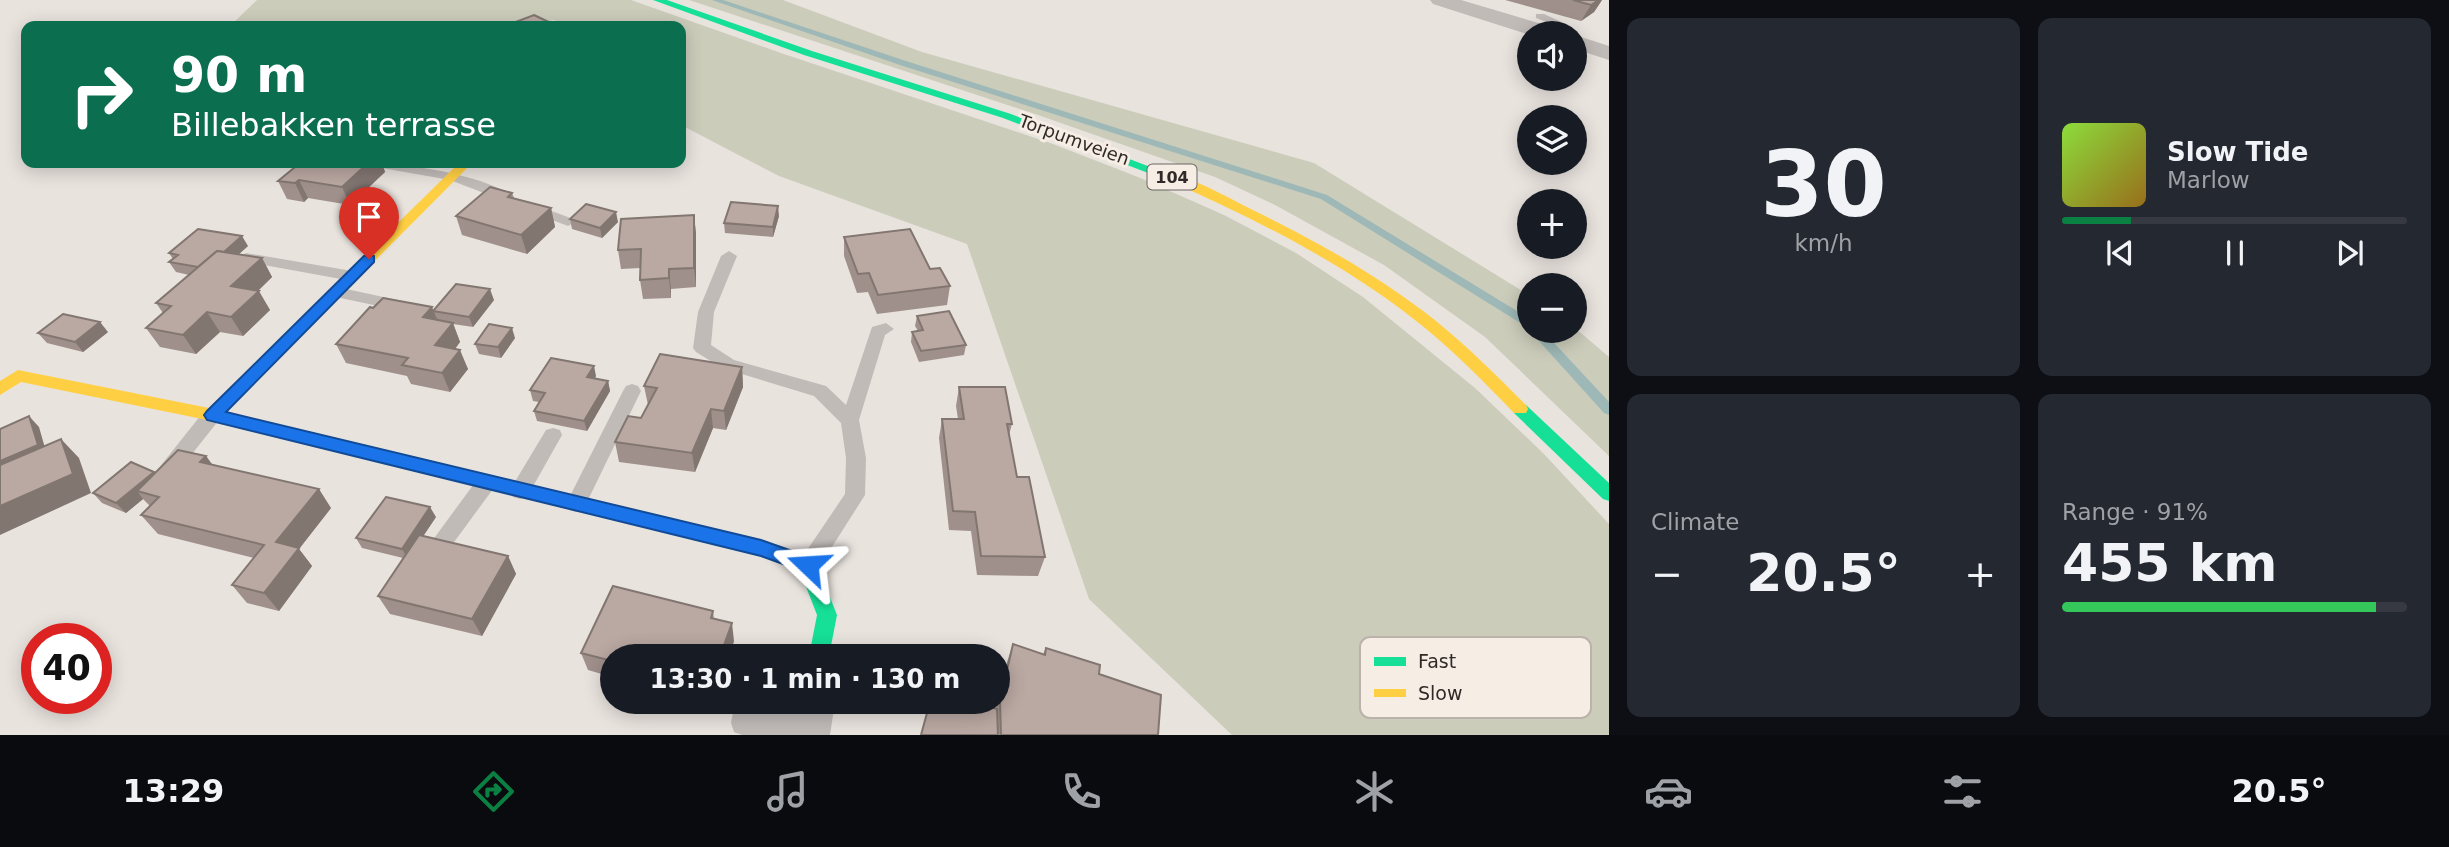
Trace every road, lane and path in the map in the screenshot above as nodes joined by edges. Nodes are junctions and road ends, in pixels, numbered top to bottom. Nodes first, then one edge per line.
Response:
1 (658, 0) edge
2 (1440, 0) edge
3 (1527, 21) edge
4 (1587, 46) edge
5 (1609, 53) edge
6 (404, 168) edge
7 (461, 168) edge
8 (453, 177) junction
9 (568, 222) edge
10 (729, 256) dead end
11 (246, 258) edge
12 (352, 276) junction
13 (337, 292) junction
14 (424, 310) edge
15 (886, 329) dead end
16 (6, 377) edge
17 (632, 390) dead end
18 (212, 415) junction
19 (850, 420) junction
20 (553, 435) dead end
21 (169, 469) edge
22 (486, 483) junction
23 (520, 491) junction
24 (1609, 494) edge
25 (576, 504) junction
26 (442, 543) edge
27 (808, 565) junction
28 (821, 644) edge
29 (745, 714) edge
30 (807, 721) edge

1 - 24 main road, Torpumveien / 104
2 - 3 street
4 - 5 street
6 - 8 lane
7 - 8 main road
8 - 9 lane
8 - 12 main road
10 - 19 lane
11 - 12 lane
12 - 13 main road
13 - 14 lane
13 - 18 main road
15 - 19 lane
16 - 18 main road
17 - 25 lane
18 - 21 lane
18 - 22 main road
19 - 27 lane
20 - 23 lane
22 - 23 main road
22 - 26 lane
23 - 25 main road
25 - 27 main road
27 - 28 main road
29 - 30 lane

